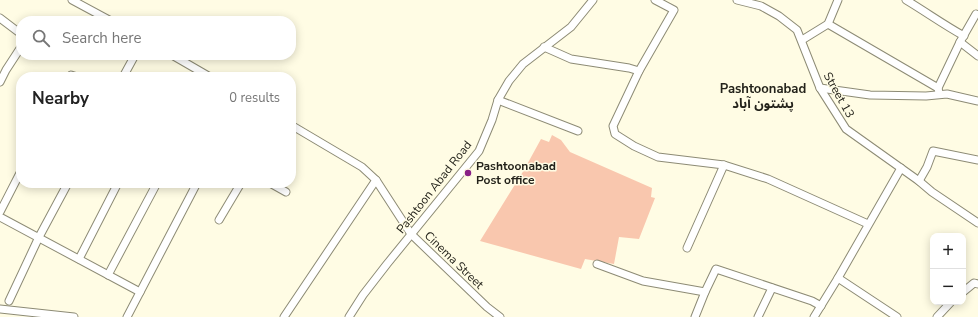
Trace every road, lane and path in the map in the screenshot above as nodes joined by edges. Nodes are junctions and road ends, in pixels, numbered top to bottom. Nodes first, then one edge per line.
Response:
1 (72, 0) edge
2 (593, 0) edge
3 (655, 0) edge
4 (737, 0) edge
5 (838, 0) edge
6 (906, 0) edge
7 (976, 14) dead end
8 (102, 16) edge
9 (0, 18) edge
10 (828, 24) junction
11 (16, 30) edge
12 (962, 39) junction
13 (802, 40) junction
14 (544, 47) junction
15 (16, 53) edge
16 (978, 56) edge
17 (132, 60) edge
18 (181, 60) edge
19 (3, 69) edge
20 (639, 71) junction
21 (126, 72) edge
22 (201, 72) edge
23 (0, 82) edge
24 (820, 88) junction
25 (938, 92) junction
26 (498, 100) junction
27 (978, 101) edge
28 (296, 128) edge
29 (578, 131) dead end
30 (978, 160) edge
31 (724, 165) junction
32 (901, 168) junction
33 (376, 180) junction
34 (16, 181) edge
35 (919, 181) junction
36 (65, 188) edge
37 (115, 188) edge
38 (154, 188) edge
39 (194, 188) edge
40 (238, 188) edge
41 (279, 188) edge
42 (286, 192) dead end
43 (0, 212) edge
44 (0, 217) edge
45 (219, 220) dead end
46 (978, 223) edge
47 (868, 224) junction
48 (411, 234) junction
49 (39, 237) junction
50 (687, 248) dead end
51 (79, 259) junction
52 (597, 264) dead end
53 (108, 275) junction
54 (838, 278) junction
55 (978, 284) edge
56 (772, 288) junction
57 (966, 290) edge
58 (140, 292) junction
59 (704, 292) junction
60 (9, 301) dead end
61 (948, 305) edge
62 (821, 306) junction
63 (0, 309) edge
64 (74, 317) edge
65 (127, 317) edge
66 (284, 317) edge
67 (349, 317) edge
68 (500, 317) edge
69 (695, 317) edge
70 (758, 317) edge
71 (814, 317) edge
72 (897, 317) edge
73 (938, 317) edge

1 - 8 street
2 - 14 street, Pashtoon Abad Road
3 - 20 street
4 - 13 street, Street 13
5 - 10 street
6 - 12 street
7 - 12 street
9 - 11 street
10 - 13 street
10 - 25 street
12 - 16 street
12 - 25 street
13 - 24 street, Street 13
14 - 20 street
14 - 26 street, Pashtoon Abad Road
15 - 19 street
17 - 21 street
18 - 22 street
19 - 23 street
20 - 31 street
24 - 25 street
24 - 32 street, Street 13
25 - 27 street
26 - 29 street
26 - 48 street, Pashtoon Abad Road
28 - 33 street, Cinema Street
30 - 35 street
31 - 47 street
31 - 50 street
32 - 35 street, Street 13
32 - 47 street
33 - 48 street, Cinema Street
33 - 66 street
34 - 43 street
35 - 46 street, Street 13
36 - 49 street
37 - 51 street
38 - 53 street
39 - 58 street
40 - 45 street
41 - 42 street
44 - 49 street
47 - 54 street
48 - 67 street, Pashtoon Abad Road
48 - 68 street, Cinema Street
49 - 51 street
49 - 60 street
51 - 53 street
52 - 59 street
53 - 58 street
54 - 62 street
54 - 72 street
55 - 57 street
56 - 59 street
56 - 62 street
56 - 70 street
58 - 65 street
59 - 69 street
61 - 73 street
62 - 71 street
63 - 64 street

